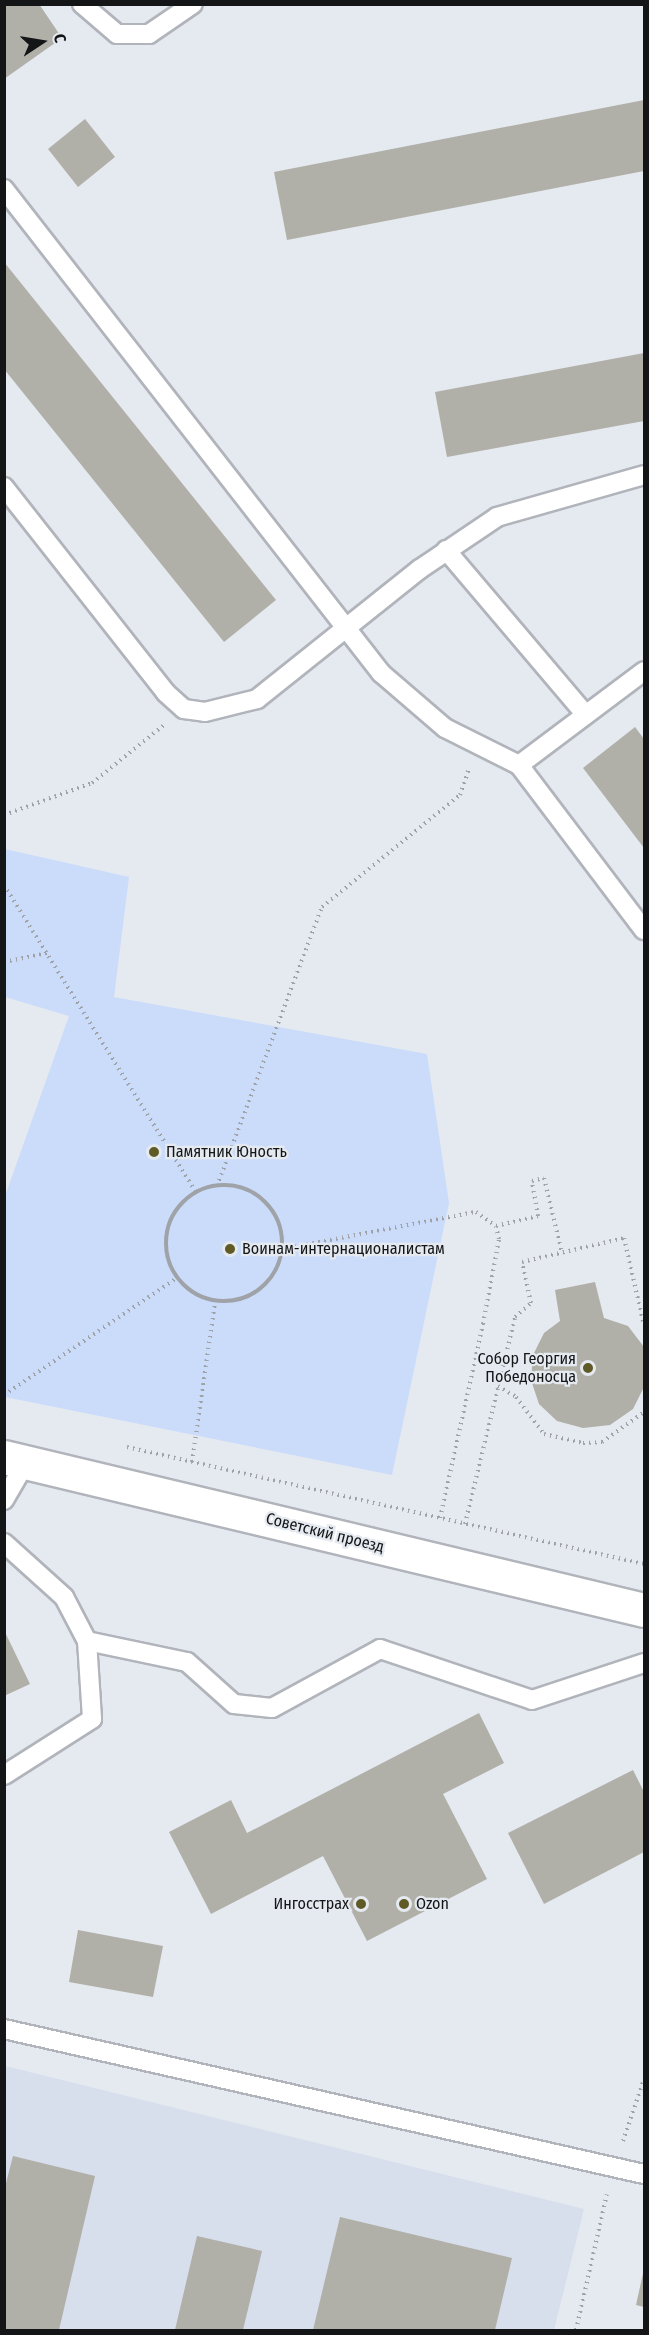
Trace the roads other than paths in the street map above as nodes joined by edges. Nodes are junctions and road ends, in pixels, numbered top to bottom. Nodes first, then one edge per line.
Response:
1 (82, 4) edge
2 (193, 4) edge
3 (4, 189) edge
4 (645, 475) edge
5 (4, 487) edge
6 (446, 550) junction
7 (346, 628) junction
8 (645, 671) edge
9 (585, 715) junction
10 (519, 765) junction
11 (645, 930) edge
12 (16, 1460) edge
13 (4, 1500) edge
14 (4, 1543) edge
15 (645, 1610) edge
16 (87, 1641) junction
17 (645, 1664) edge
18 (4, 1775) edge
19 (4, 2029) edge
20 (645, 2174) edge

1 - 2 lane
3 - 7 lane
4 - 6 lane
5 - 7 lane
6 - 7 lane
6 - 9 lane
7 - 10 lane
8 - 9 lane
9 - 10 lane
10 - 11 lane
12 - 13 lane
12 - 15 street, Советский проезд
14 - 16 lane
16 - 17 lane
16 - 18 lane
19 - 20 lane

